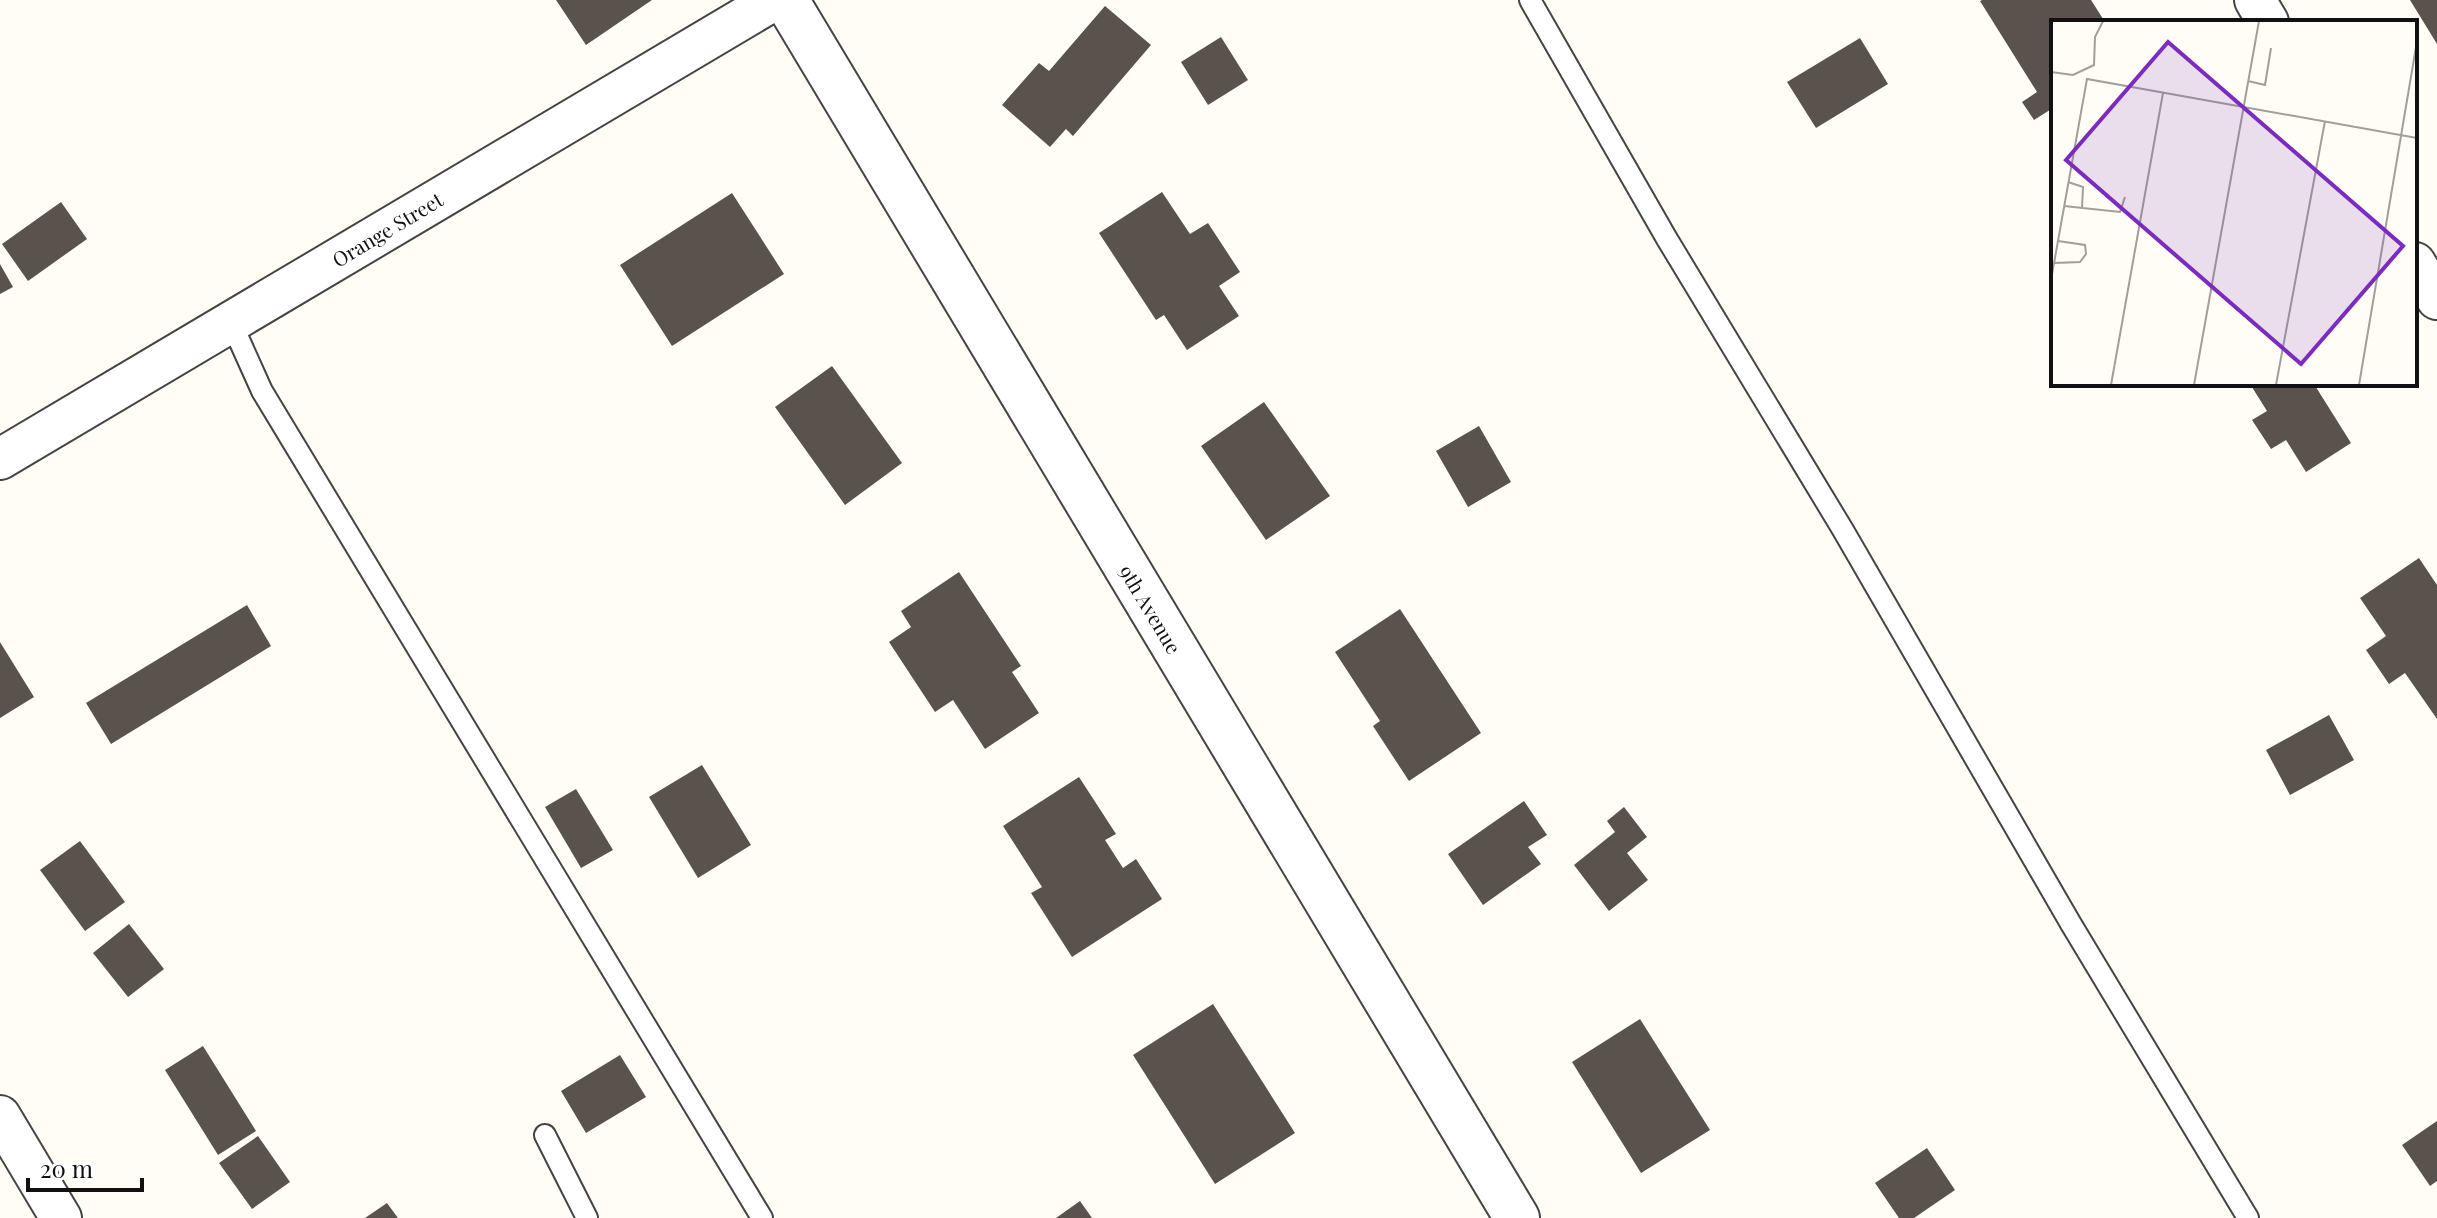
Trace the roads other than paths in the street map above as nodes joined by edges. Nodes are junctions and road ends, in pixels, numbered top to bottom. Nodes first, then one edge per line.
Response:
1 (774, 0) edge
2 (786, 0) edge
3 (1530, 0) edge
4 (2255, 0) edge
5 (2267, 20) edge
6 (2417, 266) edge
7 (2437, 299) edge
8 (231, 322) junction
9 (0, 459) edge
10 (0, 1116) edge
11 (545, 1135) dead end
12 (61, 1218) edge
13 (587, 1218) edge
14 (762, 1218) edge
15 (1517, 1218) edge
16 (2248, 1218) edge

1 - 8 street, Orange Street
2 - 15 street, 9th Avenue
3 - 16 lane
4 - 5 street
6 - 7 street
8 - 9 street, Orange Street
8 - 14 lane
10 - 12 street
11 - 13 lane

